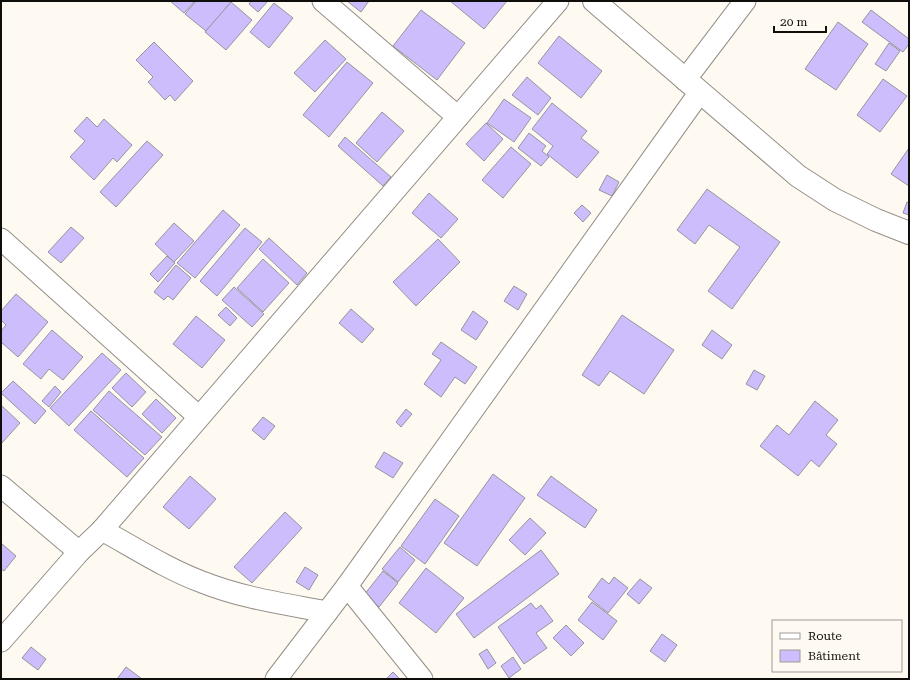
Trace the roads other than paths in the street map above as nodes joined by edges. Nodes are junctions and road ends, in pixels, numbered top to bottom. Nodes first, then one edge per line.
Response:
1 (323, 1) edge
2 (558, 1) edge
3 (594, 1) edge
4 (745, 1) edge
5 (693, 86) junction
6 (458, 117) junction
7 (909, 233) edge
8 (1, 239) edge
9 (199, 418) junction
10 (1, 486) edge
11 (102, 530) junction
12 (79, 552) junction
13 (346, 586) junction
14 (327, 612) junction
15 (1, 641) edge
16 (276, 679) edge
17 (422, 679) edge

1 - 6 street
2 - 6 street
3 - 5 street
4 - 5 street
5 - 7 street
5 - 13 street
6 - 9 street
8 - 9 street
9 - 11 street
10 - 12 street
11 - 12 street
11 - 14 street
12 - 15 street
13 - 14 street
13 - 17 street
14 - 16 street

